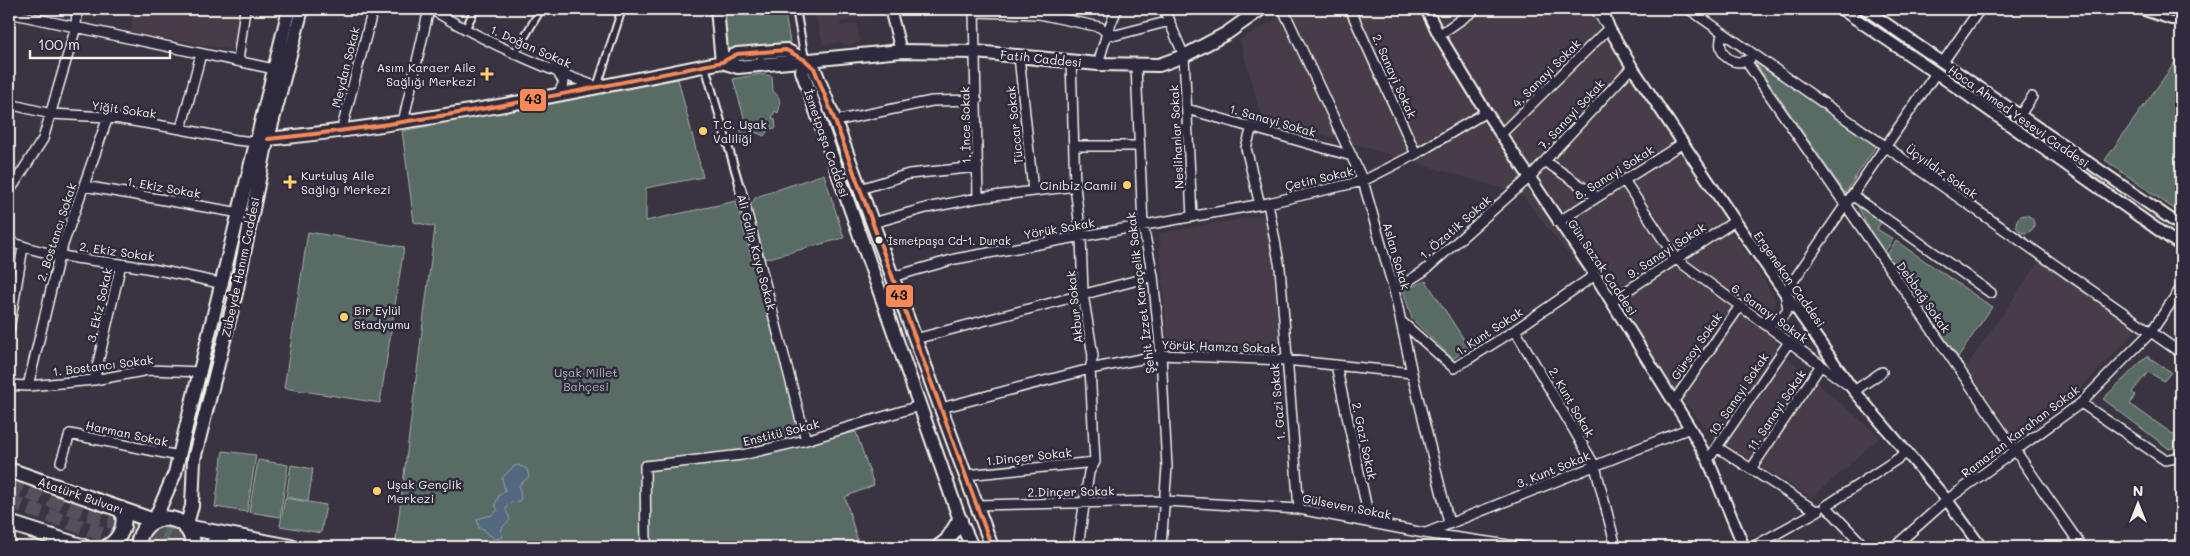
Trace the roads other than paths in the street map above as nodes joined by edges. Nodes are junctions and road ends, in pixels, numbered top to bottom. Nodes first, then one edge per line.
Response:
1 (77, 9) edge
2 (245, 9) edge
3 (289, 9) edge
4 (302, 9) edge
5 (373, 9) edge
6 (430, 9) edge
7 (475, 9) edge
8 (541, 9) edge
9 (622, 9) edge
10 (717, 9) edge
11 (796, 9) edge
12 (890, 9) edge
13 (1117, 9) edge
14 (1164, 9) edge
15 (1261, 9) edge
16 (1283, 9) edge
17 (1350, 9) edge
18 (1426, 9) edge
19 (1476, 9) edge
20 (1595, 9) edge
21 (1602, 9) edge
22 (1689, 9) edge
23 (1841, 9) edge
24 (1865, 9) edge
25 (1980, 9) edge
26 (2135, 9) edge
27 (974, 10) edge
28 (9, 13) edge
29 (1170, 21) junction
30 (2181, 21) edge
31 (76, 28) junction
32 (1608, 28) junction
33 (465, 30) junction
34 (1106, 33) junction
35 (1723, 33) junction
36 (1439, 35) junction
37 (901, 51) junction
38 (976, 52) junction
39 (201, 54) junction
40 (514, 55) junction
41 (1755, 55) junction
42 (1019, 56) junction
43 (1184, 56) junction
44 (805, 60) junction
45 (238, 61) junction
46 (1071, 61) junction
47 (1746, 61) junction
48 (722, 62) junction
49 (1943, 62) junction
50 (1098, 64) junction
51 (705, 66) junction
52 (1136, 66) junction
53 (1632, 67) junction
54 (274, 69) junction
55 (558, 73) junction
56 (1936, 73) junction
57 (597, 87) junction
58 (558, 95) junction
59 (2032, 97) dead end
60 (977, 100) junction
61 (9, 104) edge
62 (1187, 109) junction
63 (1486, 112) junction
64 (51, 114) junction
65 (2020, 115) junction
66 (108, 117) junction
67 (835, 121) junction
68 (403, 122) junction
69 (1252, 128) junction
70 (181, 129) junction
71 (341, 132) junction
72 (1500, 135) junction
73 (1683, 143) junction
74 (260, 145) junction
75 (1074, 146) junction
76 (1138, 146) junction
77 (1886, 146) junction
78 (1416, 154) junction
79 (1352, 156) junction
80 (1545, 161) junction
81 (978, 166) junction
82 (1529, 178) junction
83 (1624, 180) junction
84 (1363, 181) junction
85 (84, 186) junction
86 (1075, 186) junction
87 (740, 187) joint
88 (860, 188) junction
89 (9, 192) edge
90 (1032, 192) junction
91 (1852, 195) junction
92 (1597, 197) junction
93 (978, 198) junction
94 (1264, 204) junction
95 (1845, 205) junction
96 (240, 213) junction
97 (1192, 218) junction
98 (1735, 221) junction
99 (1558, 222) junction
100 (873, 223) junction
101 (1143, 226) junction
102 (2181, 226) edge
103 (1081, 237) junction
104 (9, 241) edge
105 (2181, 246) edge
106 (23, 247) junction
107 (59, 256) junction
108 (1676, 259) junction
109 (121, 264) junction
110 (1595, 275) junction
111 (1153, 276) junction
112 (892, 277) junction
113 (223, 284) junction
114 (2181, 288) edge
115 (1394, 290) junction
116 (1785, 293) junction
117 (1991, 293) dead end
118 (1083, 294) junction
119 (1611, 301) junction
120 (1740, 306) junction
121 (1402, 321) junction
122 (1761, 321) junction
123 (9, 330) edge
124 (1515, 330) junction
125 (2151, 332) junction
126 (916, 339) junction
127 (1789, 342) junction
128 (2181, 353) edge
129 (1161, 355) junction
130 (1286, 360) junction
131 (1336, 365) junction
132 (1821, 365) junction
133 (1090, 369) junction
134 (201, 372) junction
135 (1882, 372) dead end
136 (1412, 373) junction
137 (94, 380) junction
138 (9, 385) edge
139 (28, 386) junction
140 (1852, 389) junction
141 (1674, 401) junction
142 (2081, 403) junction
143 (919, 406) junction
144 (941, 408) junction
145 (1690, 428) junction
146 (806, 440) junction
147 (1717, 447) junction
148 (1908, 452) junction
149 (2016, 452) junction
150 (179, 456) junction
151 (2181, 457) edge
152 (1708, 460) junction
153 (61, 462) dead end
154 (1095, 462) junction
155 (1595, 466) junction
156 (1751, 469) junction
157 (9, 470) edge
158 (966, 475) junction
159 (1947, 500) junction
160 (1166, 501) junction
161 (1084, 503) junction
162 (976, 505) junction
163 (1826, 506) junction
164 (121, 509) junction
165 (1299, 509) junction
166 (1816, 511) junction
167 (960, 520) junction
168 (154, 521) junction
169 (9, 523) edge
170 (1370, 523) junction
171 (1450, 523) junction
172 (186, 527) junction
173 (1424, 533) junction
174 (223, 534) junction
175 (2181, 544) edge
176 (84, 547) edge
177 (106, 547) edge
178 (138, 547) edge
179 (193, 547) edge
180 (211, 547) edge
181 (291, 547) edge
182 (646, 547) edge
183 (939, 547) edge
184 (972, 547) edge
185 (992, 547) edge
186 (1078, 547) edge
187 (1161, 547) edge
188 (1523, 547) edge
189 (1616, 547) edge
190 (1744, 547) edge
191 (1753, 547) edge
192 (1865, 547) edge
193 (1894, 547) edge
194 (1981, 547) edge
195 (2082, 547) edge
196 (2165, 547) edge

1 - 31 street
2 - 45 street
3 - 54 main road, Zübeyde Hanım Caddesi
4 - 74 main road, Zübeyde Hanım Caddesi
5 - 71 street, Meydan Sokak
6 - 33 street, 1. Doğan Sokak
6 - 68 street
7 - 33 street
8 - 40 street
9 - 57 street
10 - 48 main road
11 - 44 street
12 - 37 street
13 - 34 street
14 - 29 street, Neslihanlar Sokak
15 - 43 main road, Fatih Caddesi
16 - 79 street, Aslan Sokak
17 - 78 street, 2. Sanayi Sokak
18 - 36 street, Gün Sazak Caddesi
19 - 36 street
20 - 32 street
21 - 32 street, Ergenekon Caddesi
22 - 35 street, Üçyıldız Sokak
23 - 56 street, Hoca Ahmed Yesevi Caddesi
24 - 49 street, Hoca Ahmed Yesevi Caddesi
25 - 49 street
26 - 30 street
27 - 34 street
27 - 38 street, 1. İnce Sokak
28 - 31 street
29 - 34 street
29 - 43 street, Neslihanlar Sokak
31 - 39 street
31 - 64 street
32 - 53 street, Ergenekon Caddesi
32 - 72 street, 4. Sanayi Sokak
33 - 40 street, 1. Doğan Sokak
34 - 50 street
35 - 41 street, Üçyıldız Sokak
35 - 47 street
36 - 63 street, Gün Sazak Caddesi
37 - 38 main road, Fatih Caddesi
37 - 44 main road, Fatih Caddesi
38 - 42 main road, Fatih Caddesi
38 - 60 street, 1. İnce Sokak
39 - 45 street
39 - 70 street
40 - 55 street, 1. Doğan Sokak
41 - 47 street
41 - 77 street, Üçyıldız Sokak
42 - 46 main road, Fatih Caddesi
42 - 90 street, Tüccar Sokak
43 - 52 main road, Fatih Caddesi
43 - 62 street, Neslihanlar Sokak
44 - 48 main road
44 - 67 main road, İsmetpaşa Caddesi
44 - 143 main road, İsmetpaşa Caddesi
45 - 54 street
46 - 50 main road, Fatih Caddesi
46 - 75 street, Akbur Sokak
47 - 95 street, Debbağ Sokak
48 - 51 main road
49 - 65 street, Hoca Ahmed Yesevi Caddesi
50 - 52 main road, Fatih Caddesi
51 - 57 main road
51 - 87 street, Ali Galip Kaya Sokak
52 - 76 street, Şehit İzzet Karaçelik Sokak
53 - 73 street, Ergenekon Caddesi
53 - 80 street, 7. Sanayi Sokak
54 - 74 main road, Zübeyde Hanım Caddesi
55 - 57 street, 1. Doğan Sokak
55 - 58 street
56 - 77 street
56 - 105 street, Hoca Ahmed Yesevi Caddesi
57 - 58 main road
58 - 68 main road
59 - 65 street
60 - 67 street
60 - 81 street, 1. İnce Sokak
61 - 64 street, Yiğit Sokak
62 - 69 street, 1. Sanayi Sokak
62 - 97 street, Neslihanlar Sokak
63 - 72 street, Gün Sazak Caddesi
63 - 78 street, Çetin Sokak
64 - 66 street, Yiğit Sokak
64 - 89 street
65 - 102 street, Hoca Ahmed Yesevi Caddesi
66 - 70 street, Yiğit Sokak
66 - 85 street, 2. Bostancı Sokak
67 - 88 main road, İsmetpaşa Caddesi
68 - 71 main road
69 - 79 street, 1. Sanayi Sokak
69 - 94 street, 1. Gazi Sokak
70 - 74 street, Yiğit Sokak
71 - 74 main road
72 - 82 street, Gün Sazak Caddesi
73 - 83 street, 8. Sanayi Sokak
73 - 98 street, Ergenekon Caddesi
74 - 96 main road, Zübeyde Hanım Caddesi
74 - 172 main road, Zübeyde Hanım Caddesi
75 - 76 street
75 - 86 street, Akbur Sokak
76 - 101 street, Şehit İzzet Karaçelik Sokak
77 - 91 street
77 - 125 street, Üçyıldız Sokak
78 - 84 street, Çetin Sokak
79 - 84 street, Aslan Sokak
80 - 82 street, 7. Sanayi Sokak
80 - 92 street
81 - 88 street
81 - 93 street, 1. İnce Sokak
82 - 99 street, Gün Sazak Caddesi
82 - 115 street, 1. Özatik Sokak
83 - 92 street, 8. Sanayi Sokak
83 - 108 street
84 - 94 street, Çetin Sokak
84 - 115 street, Aslan Sokak
85 - 96 street, 1. Ekiz Sokak
85 - 107 street, 2. Bostancı Sokak
86 - 90 street
86 - 103 street, Akbur Sokak
87 - 146 street, Ali Galip Kaya Sokak
88 - 100 main road, İsmetpaşa Caddesi
90 - 93 street
91 - 95 street
91 - 117 street
92 - 99 street, 8. Sanayi Sokak
93 - 100 street
94 - 97 street, Çetin Sokak
94 - 130 street, 1. Gazi Sokak
95 - 116 street
95 - 149 street, Debbağ Sokak
96 - 113 main road, Zübeyde Hanım Caddesi
97 - 101 street, Çetin Sokak
98 - 108 street, 9. Sanayi Sokak
98 - 116 street, Ergenekon Caddesi
99 - 110 street, Gün Sazak Caddesi
100 - 112 main road, İsmetpaşa Caddesi
101 - 103 street, Yörük Sokak
101 - 111 street, Şehit İzzet Karaçelik Sokak
103 - 112 street, Yörük Sokak
103 - 118 street, Akbur Sokak
104 - 106 street, 2. Ekiz Sokak
106 - 107 street, 2. Ekiz Sokak
106 - 123 street
107 - 109 street, 2. Ekiz Sokak
107 - 139 street, 2. Bostancı Sokak
108 - 119 street, 9. Sanayi Sokak
108 - 120 street, 6. Sanayi Sokak
109 - 113 street, 2. Ekiz Sokak
109 - 137 street, 3. Ekiz Sokak
110 - 119 street, Gün Sazak Caddesi
110 - 124 street, 1. Kunt Sokak
111 - 118 street
111 - 129 street, Şehit İzzet Karaçelik Sokak
112 - 126 main road, İsmetpaşa Caddesi
113 - 134 main road, Zübeyde Hanım Caddesi
114 - 125 street, Ramazan Karahan Sokak
115 - 121 street, Aslan Sokak
116 - 122 street
116 - 140 street, Ergenekon Caddesi
118 - 126 street
118 - 133 street, Akbur Sokak
119 - 141 street, Gün Sazak Caddesi
120 - 122 street, 6. Sanayi Sokak
120 - 141 street, Gürsoy Sokak
121 - 124 street, 1. Kunt Sokak
121 - 136 street, Aslan Sokak
122 - 127 street, 6. Sanayi Sokak
124 - 155 street, 2. Kunt Sokak
125 - 128 street, Üçyıldız Sokak
125 - 142 street, Ramazan Karahan Sokak
126 - 144 main road, İsmetpaşa Caddesi
127 - 132 street, 6. Sanayi Sokak
127 - 147 street, 10. Sanayi Sokak
129 - 130 street, Yörük Hamza Sokak
129 - 133 street, Yörük Hamza Sokak
129 - 160 street, Şehit İzzet Karaçelik Sokak
130 - 131 street, Yörük Hamza Sokak
130 - 165 street, 1. Gazi Sokak
131 - 136 street, Yörük Hamza Sokak
131 - 170 street, 2. Gazi Sokak
132 - 140 street, 6. Sanayi Sokak
132 - 156 street, 11. Sanayi Sokak
133 - 144 street, Yörük Hamza Sokak
133 - 154 street, Akbur Sokak
134 - 137 street, 1. Bostancı Sokak
134 - 150 main road, Zübeyde Hanım Caddesi
135 - 140 street
136 - 171 street, Aslan Sokak
137 - 139 street, 1. Bostancı Sokak
138 - 139 street, 1. Bostancı Sokak
140 - 148 street, Ergenekon Caddesi
141 - 145 street, Gün Sazak Caddesi
142 - 149 street, Ramazan Karahan Sokak
142 - 151 street
143 - 146 street, Enstitü Sokak
143 - 167 main road, İsmetpaşa Caddesi
144 - 158 main road, İsmetpaşa Caddesi
145 - 152 street, Gün Sazak Caddesi
145 - 155 street, 3. Kunt Sokak
146 - 182 street, Enstitü Sokak
147 - 152 street, 10. Sanayi Sokak
147 - 156 street
148 - 159 street, Ergenekon Caddesi
148 - 163 street
149 - 159 street, Ramazan Karahan Sokak
149 - 195 street, Debbağ Sokak
150 - 153 street, Harman Sokak
150 - 168 main road, Zübeyde Hanım Caddesi
152 - 190 street, Gün Sazak Caddesi
154 - 158 street, 1.Dinçer Sokak
154 - 161 street, Akbur Sokak
155 - 171 street, 3. Kunt Sokak
155 - 189 street, 2. Kunt Sokak
156 - 166 street
157 - 164 highway, Atatürk Bulvarı
158 - 162 main road, İsmetpaşa Caddesi
159 - 193 street, Ramazan Karahan Sokak
159 - 194 street, Ergenekon Caddesi
160 - 161 street, 2.Dinçer Sokak
160 - 165 street, Gülseven Sokak
160 - 187 street, Şehit İzzet Karaçelik Sokak
161 - 162 street, 2.Dinçer Sokak
161 - 186 street, Akbur Sokak
162 - 185 main road, İsmetpaşa Caddesi
163 - 166 street
163 - 192 street
164 - 168 highway, Atatürk Bulvarı
164 - 177 highway
165 - 170 street, Gülseven Sokak
166 - 191 street
167 - 183 highway
167 - 184 main road, İsmetpaşa Caddesi
168 - 172 highway, Atatürk Bulvarı
168 - 178 highway
169 - 176 highway
170 - 173 street, Gülseven Sokak
171 - 173 street, 3. Kunt Sokak
172 - 174 highway, Atatürk Bulvarı
172 - 179 highway
173 - 188 street, Gülseven Sokak
174 - 180 highway
174 - 181 highway, Atatürk Bulvarı
175 - 196 street

